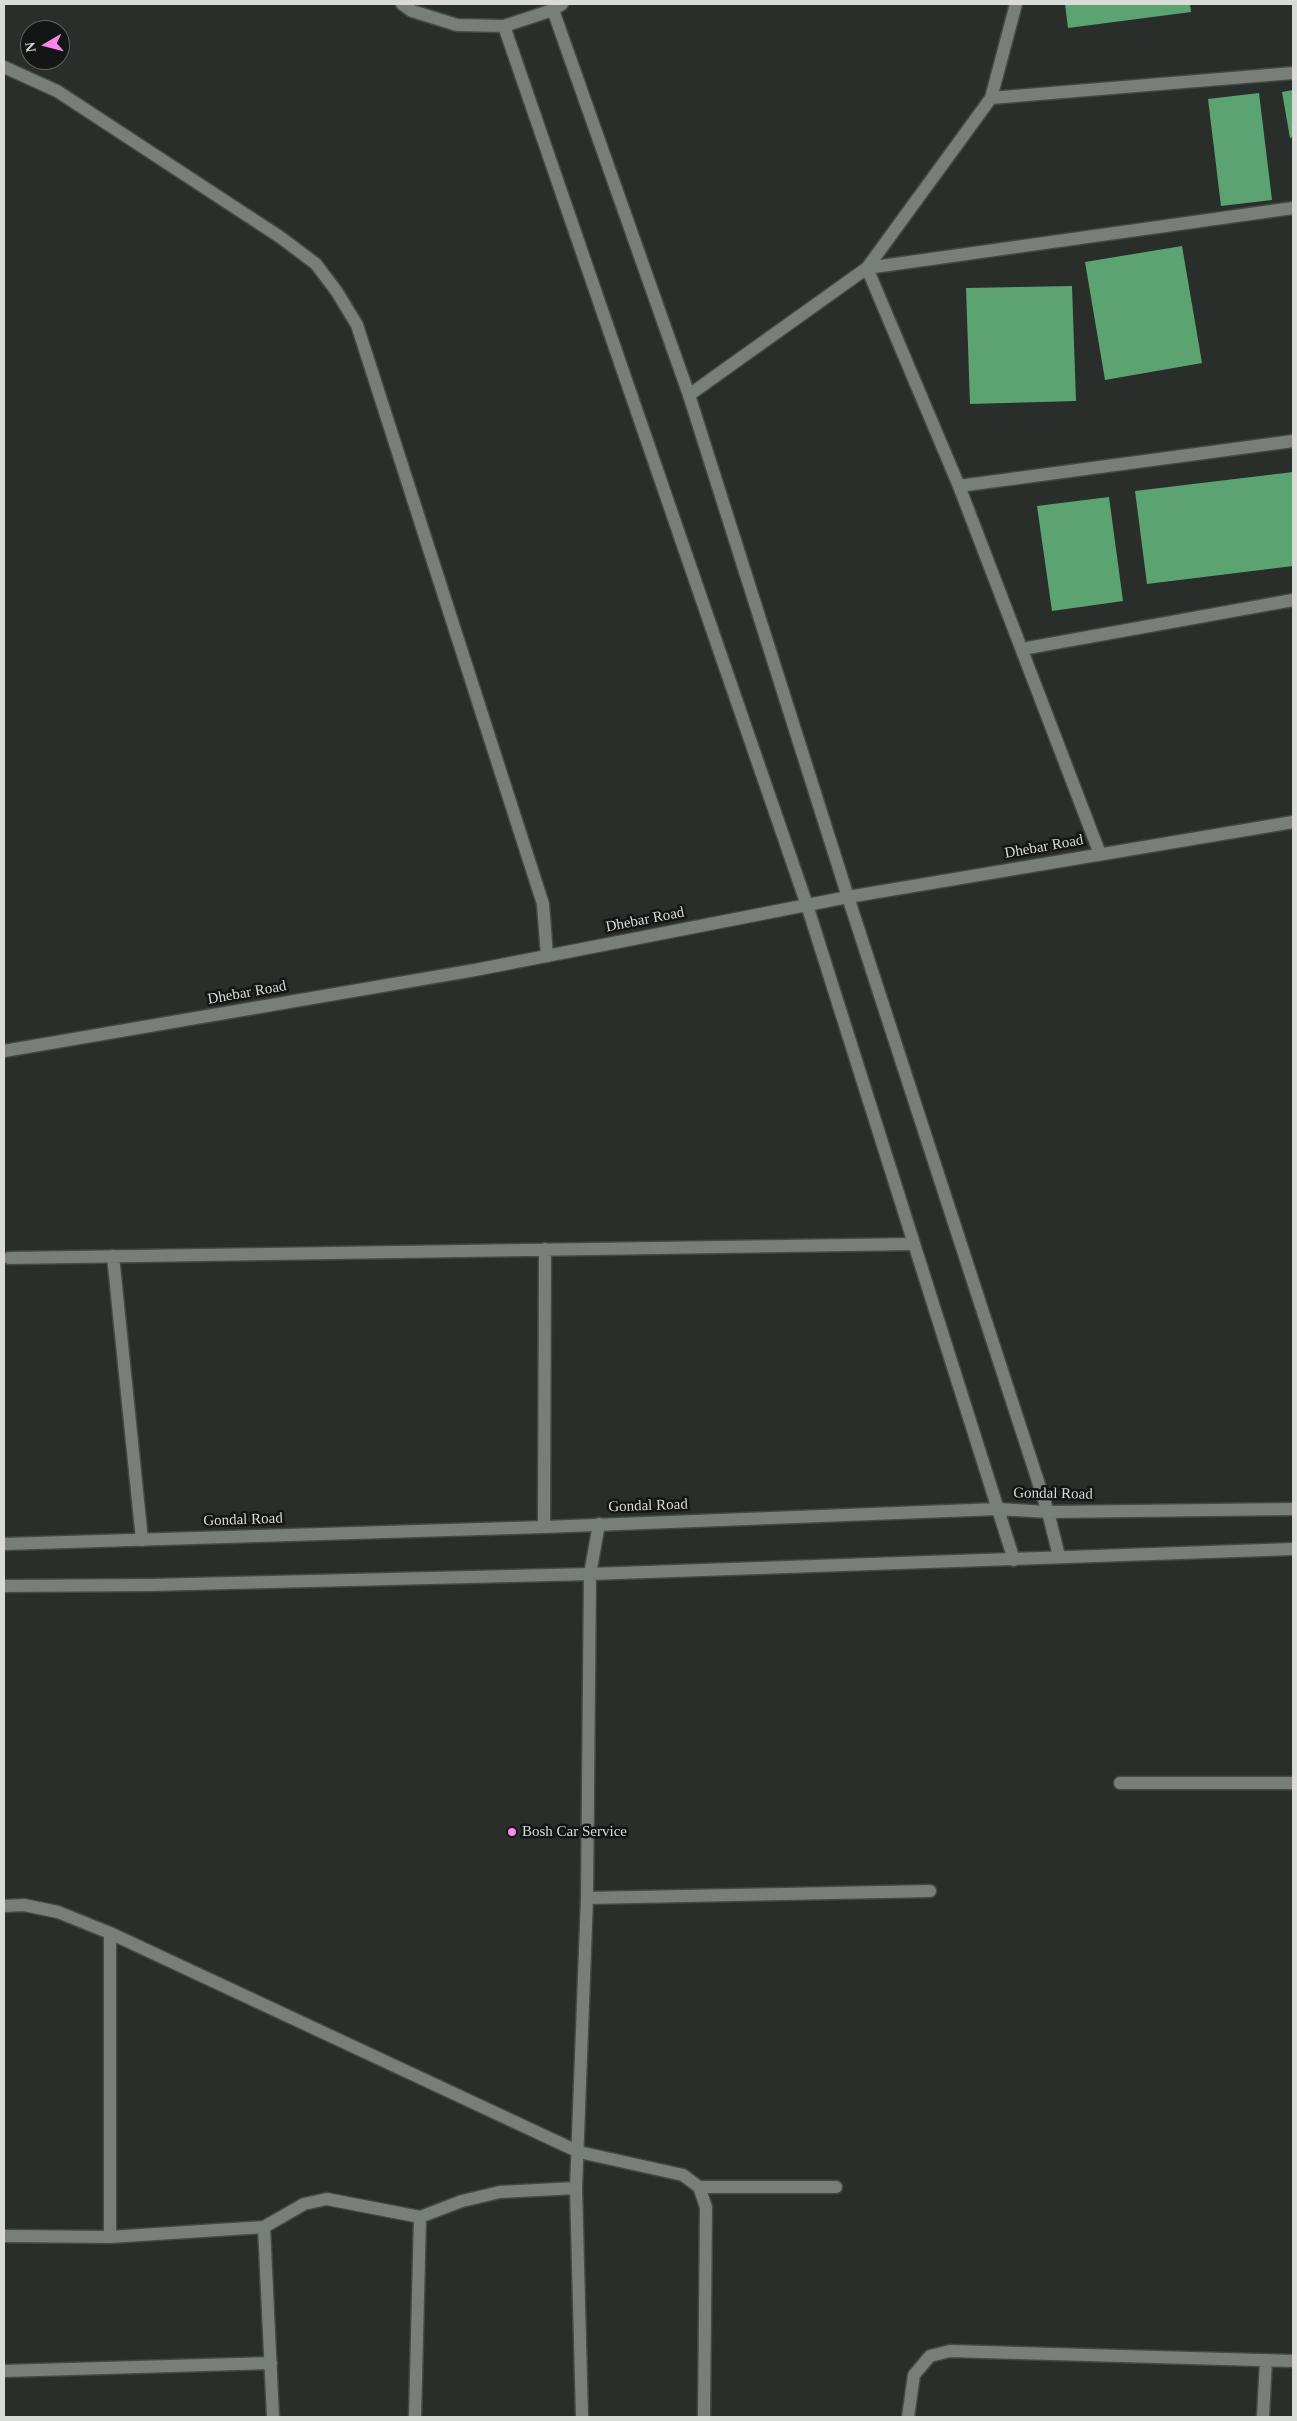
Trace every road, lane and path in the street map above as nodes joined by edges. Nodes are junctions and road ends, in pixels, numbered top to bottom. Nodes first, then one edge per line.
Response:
1 (402, 4) edge
2 (1016, 4) edge
3 (557, 7) edge
4 (504, 26) junction
5 (4, 67) edge
6 (1293, 73) edge
7 (991, 98) junction
8 (1293, 208) edge
9 (868, 268) junction
10 (689, 395) junction
11 (1293, 441) edge
12 (959, 486) junction
13 (1293, 600) edge
14 (1022, 649) junction
15 (1293, 822) edge
16 (1100, 854) junction
17 (848, 897) junction
18 (807, 905) junction
19 (547, 956) junction
20 (4, 1051) edge
21 (914, 1244) junction
22 (545, 1249) junction
23 (113, 1256) junction
24 (9, 1258) dead end
25 (998, 1509) junction
26 (1293, 1509) edge
27 (1048, 1512) junction
28 (599, 1524) junction
29 (544, 1527) junction
30 (142, 1540) junction
31 (4, 1544) edge
32 (1293, 1550) edge
33 (1059, 1556) junction
34 (1014, 1560) junction
35 (590, 1574) junction
36 (4, 1586) edge
37 (1293, 1783) edge
38 (1120, 1784) dead end
39 (930, 1891) dead end
40 (587, 1898) junction
41 (4, 1906) edge
42 (110, 1934) junction
43 (579, 2152) junction
44 (699, 2187) junction
45 (836, 2187) dead end
46 (576, 2188) junction
47 (420, 2217) junction
48 (264, 2227) junction
49 (4, 2236) edge
50 (110, 2237) junction
51 (1266, 2360) junction
52 (1293, 2360) edge
53 (271, 2363) junction
54 (4, 2371) edge
55 (273, 2417) edge
56 (415, 2417) edge
57 (582, 2417) edge
58 (704, 2417) edge
59 (908, 2417) edge
60 (1263, 2417) edge

1 - 4 street
2 - 7 street
3 - 4 street
3 - 10 street
4 - 18 street
5 - 19 street
6 - 7 street
7 - 9 street
8 - 9 street
9 - 10 street
9 - 12 street
10 - 17 street
11 - 12 street
12 - 14 street
13 - 14 street
14 - 16 street
15 - 16 street, Dhebar Road
16 - 17 street, Dhebar Road
17 - 18 street, Dhebar Road
17 - 27 street
18 - 19 street, Dhebar Road
18 - 21 street
19 - 20 street, Dhebar Road
21 - 22 street
21 - 25 street
22 - 23 street
22 - 29 street
23 - 24 street
23 - 30 street
25 - 27 street, Gondal Road
25 - 28 street, Gondal Road
25 - 34 street
26 - 27 street, Gondal Road
27 - 33 street
28 - 29 street, Gondal Road
28 - 35 street
29 - 30 street, Gondal Road
30 - 31 street, Gondal Road
32 - 33 street
33 - 34 street
34 - 35 street
35 - 36 street
35 - 40 street
37 - 38 street
39 - 40 street
40 - 43 street
41 - 42 street
42 - 43 street
42 - 50 street
43 - 44 street
43 - 46 street
44 - 45 street
44 - 58 street
46 - 47 street
46 - 57 street
47 - 48 street
47 - 56 street
48 - 50 street
48 - 53 street
49 - 50 street
51 - 52 street
51 - 59 street
51 - 60 street
53 - 54 street
53 - 55 street

